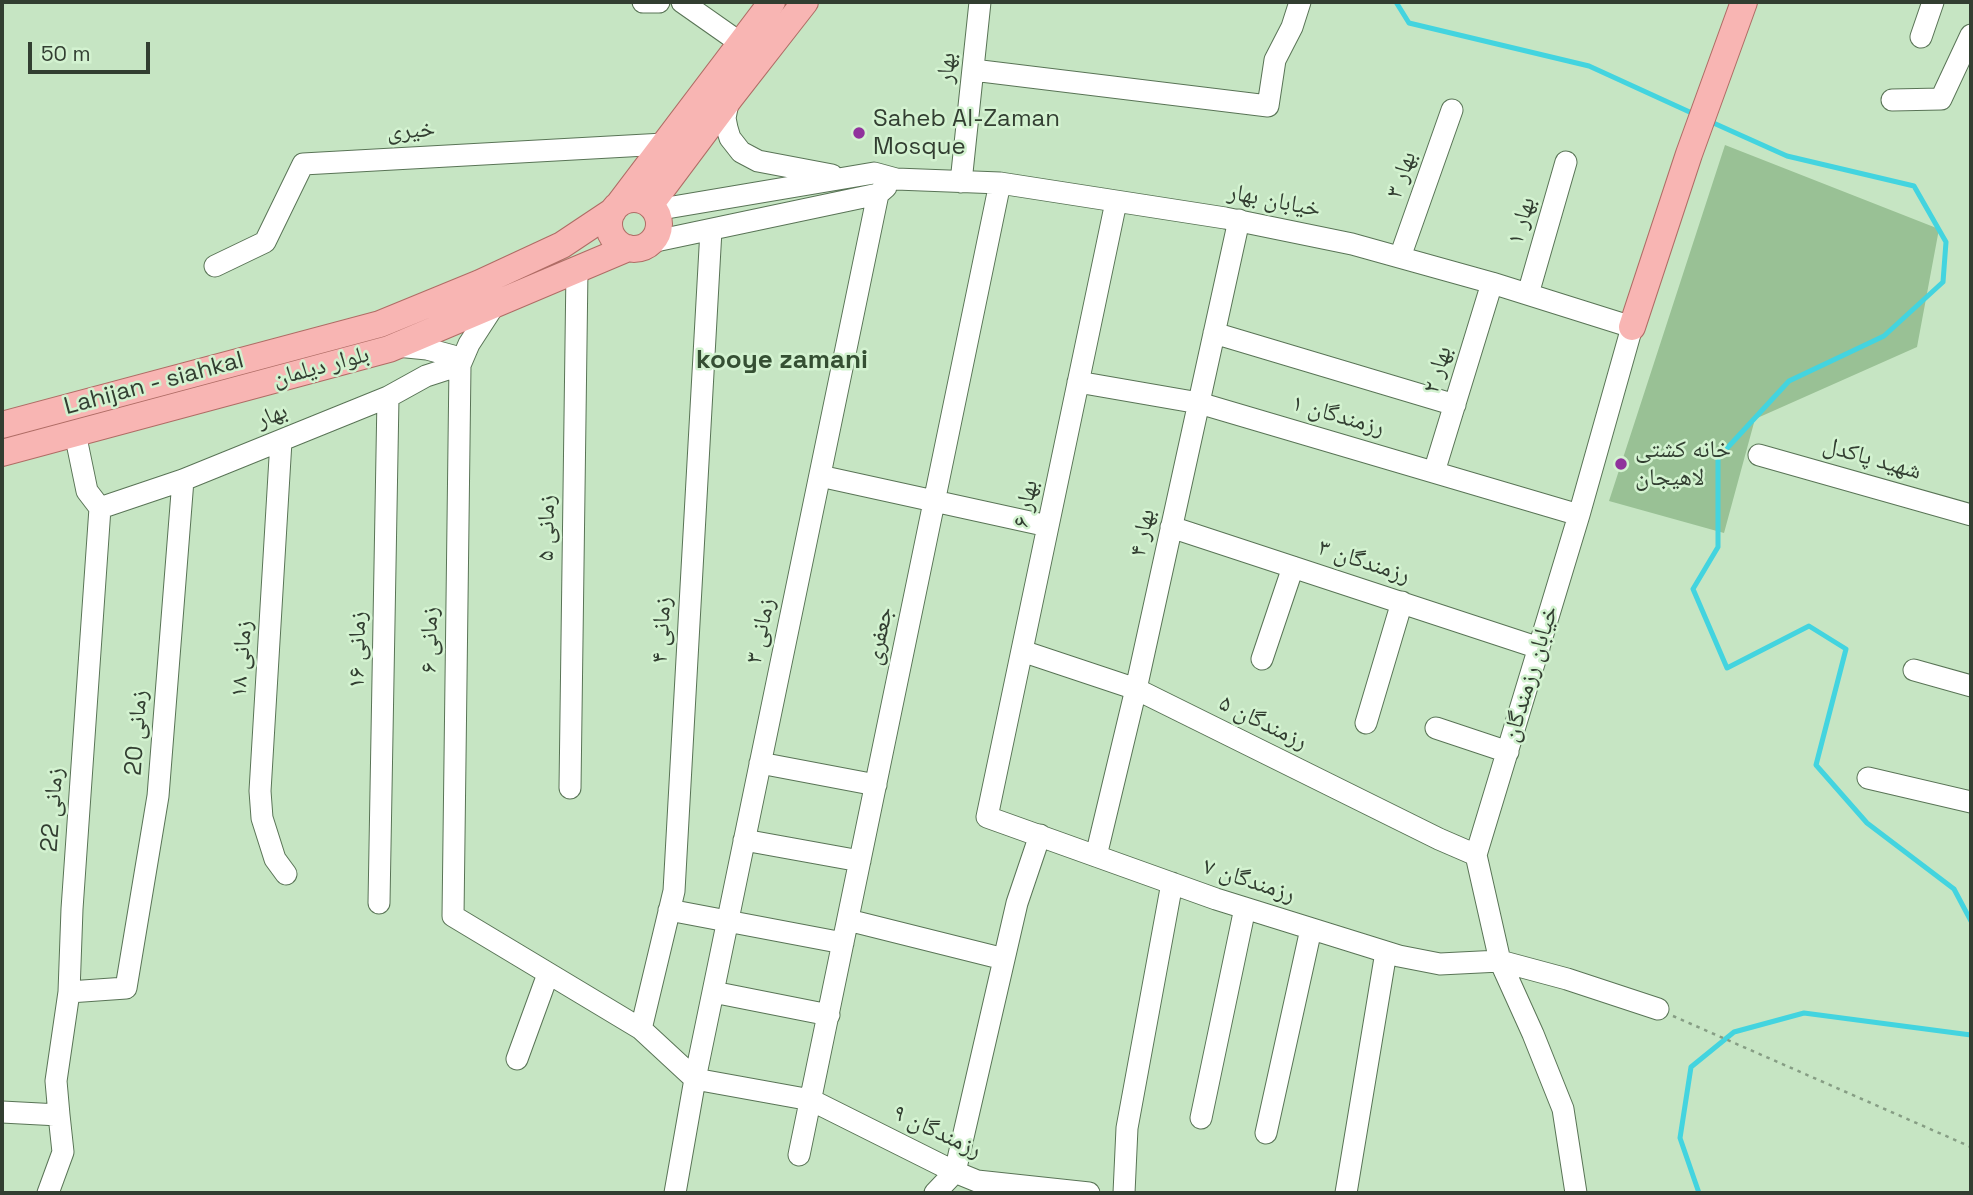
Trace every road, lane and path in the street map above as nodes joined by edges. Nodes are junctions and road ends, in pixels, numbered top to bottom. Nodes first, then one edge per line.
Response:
1 (643, 2) edge
2 (659, 2) edge
3 (682, 2) edge
4 (772, 2) edge
5 (805, 2) edge
6 (980, 2) edge
7 (1300, 2) edge
8 (1744, 2) edge
9 (1933, 2) edge
10 (1971, 35) edge
11 (1921, 37) dead end
12 (740, 42) junction
13 (973, 70) junction
14 (730, 97) junction
15 (1892, 100) dead end
16 (1452, 110) dead end
17 (664, 144) junction
18 (1566, 162) dead end
19 (848, 178) junction
20 (896, 179) junction
21 (961, 182) junction
22 (1000, 183) junction
23 (878, 194) junction
24 (1116, 202) junction
25 (652, 207) junction
26 (616, 208) junction
27 (1239, 220) junction
28 (711, 230) junction
29 (640, 245) junction
30 (1400, 257) junction
31 (215, 266) dead end
32 (577, 269) junction
33 (1492, 283) junction
34 (1528, 294) junction
35 (493, 306) junction
36 (1632, 327) junction
37 (1214, 333) junction
38 (397, 346) junction
39 (460, 365) junction
40 (1078, 382) junction
41 (388, 397) junction
42 (1199, 403) junction
43 (1455, 405) junction
44 (3, 425) edge
45 (75, 433) junction
46 (281, 440) junction
47 (6, 451) edge
48 (1759, 455) dead end
49 (1434, 472) junction
50 (820, 476) junction
51 (183, 480) junction
52 (935, 500) junction
53 (100, 508) junction
54 (1971, 515) edge
55 (1579, 516) junction
56 (1048, 526) junction
57 (1171, 527) junction
58 (1293, 567) junction
59 (1402, 602) junction
60 (1539, 648) junction
61 (1022, 651) junction
62 (1262, 659) dead end
63 (1914, 670) dead end
64 (1971, 686) edge
65 (1136, 689) junction
66 (1366, 723) dead end
67 (1436, 728) dead end
68 (1508, 752) junction
69 (760, 764) junction
70 (1868, 778) dead end
71 (876, 785) junction
72 (570, 788) dead end
73 (1971, 802) edge
74 (988, 817) joint
75 (1040, 835) junction
76 (744, 839) junction
77 (1476, 855) junction
78 (1096, 856) junction
79 (860, 862) junction
80 (286, 874) dead end
81 (1172, 883) junction
82 (379, 903) dead end
83 (1245, 908) junction
84 (669, 910) junction
85 (848, 920) junction
86 (728, 921) junction
87 (1311, 929) junction
88 (844, 943) junction
89 (1386, 952) junction
90 (1004, 959) junction
91 (1500, 961) junction
92 (548, 974) junction
93 (69, 992) junction
94 (713, 992) junction
95 (1658, 1009) joint
96 (829, 1015) junction
97 (640, 1029) junction
98 (517, 1059) dead end
99 (695, 1079) junction
100 (811, 1100) junction
101 (2, 1112) edge
102 (59, 1115) junction
103 (1201, 1118) dead end
104 (1266, 1133) dead end
105 (1971, 1147) edge
106 (799, 1155) dead end
107 (954, 1172) junction
108 (48, 1193) edge
109 (675, 1193) edge
110 (936, 1193) edge
111 (1089, 1193) edge
112 (1124, 1193) edge
113 (1346, 1193) edge
114 (1576, 1193) edge

1 - 2 street
3 - 12 street
4 - 12 main road
5 - 14 main road
6 - 13 street, بهار
7 - 13 street
8 - 36 main road, خیابان رزمندگان
9 - 11 street
10 - 15 street
12 - 17 main road
13 - 21 street, بهار
14 - 19 street
14 - 25 main road
16 - 30 street, بهار ۳
17 - 26 main road
17 - 31 street, خیری
18 - 34 street, بهار ۱
19 - 20 street, خیابان بهار
19 - 25 street, خیابان بهار
20 - 21 street, خیابان بهار
20 - 23 street
21 - 22 street, خیابان بهار
22 - 24 street, خیابان بهار
22 - 52 street, جعفری
23 - 28 street
23 - 50 street, زمانی ۳
24 - 27 street, خیابان بهار
24 - 40 street, بهار ۶
25 - 26 main road
25 - 29 main road
26 - 29 main road
26 - 44 main road, Lahijan - siahkal
27 - 30 street, خیابان بهار
27 - 37 street, بهار ۴
28 - 29 street
28 - 84 street, زمانی ۴
29 - 32 main road, بلوار دیلمان
30 - 33 street, خیابان بهار
32 - 35 main road, بلوار دیلمان
32 - 72 street, زمانی ۵
33 - 34 street, خیابان بهار
33 - 43 street, بهار ۲
34 - 36 street, خیابان بهار
35 - 38 main road, بلوار دیلمان
35 - 39 street
36 - 55 street, خیابان رزمندگان
37 - 42 street, بهار ۴
37 - 43 street
38 - 39 street
38 - 45 main road, بلوار دیلمان
39 - 41 street, بهار
39 - 92 street, زمانی ۶
40 - 42 street, رزمندگان ۱
40 - 56 street, بهار ۶
41 - 46 street, بهار
41 - 82 street, زمانی ۱۶
42 - 49 street, رزمندگان ۱
42 - 57 street, بهار ۴
43 - 49 street, بهار ۲
44 - 47 main road
45 - 47 main road, بلوار دیلمان
45 - 53 street
46 - 51 street, بهار
46 - 80 street, زمانی ۱۸
48 - 54 street, شهید پاکدل
49 - 55 street, رزمندگان ۱
50 - 52 street
50 - 69 street, زمانی ۳
51 - 53 street, بهار
51 - 93 street, زمانی 20
52 - 56 street
52 - 71 street, جعفری
53 - 93 street, زمانی 22
55 - 60 street, خیابان رزمندگان
56 - 61 street, بهار ۶
57 - 58 street, رزمندگان ۳
57 - 65 street, بهار ۴
58 - 59 street, رزمندگان ۳
58 - 62 street
59 - 60 street, رزمندگان ۳
59 - 66 street
60 - 68 street, خیابان رزمندگان
61 - 65 street, رزمندگان ۵
61 - 74 street, بهار ۶
63 - 64 street
65 - 77 street, رزمندگان ۵
65 - 78 street, بهار ۴
67 - 68 street
68 - 77 street, خیابان رزمندگان
69 - 71 street
69 - 76 street, زمانی ۳
70 - 73 street
71 - 79 street, جعفری
74 - 75 street, رزمندگان ۷
75 - 78 street, رزمندگان ۷
75 - 90 street
76 - 79 street
76 - 86 street, زمانی ۳
77 - 91 street
78 - 81 street, رزمندگان ۷
79 - 85 street, جعفری
81 - 83 street, رزمندگان ۷
81 - 112 street
83 - 87 street, رزمندگان ۷
83 - 103 street
84 - 86 street
84 - 97 street, زمانی ۴
85 - 88 street, جعفری
85 - 90 street
86 - 88 street
86 - 94 street, زمانی ۳
87 - 89 street, رزمندگان ۷
87 - 104 street
88 - 96 street, جعفری
89 - 91 street, رزمندگان ۷
89 - 113 street
90 - 107 street
91 - 95 street, رزمندگان ۷
91 - 114 street
92 - 97 street
92 - 98 street
93 - 102 street, زمانی 22
94 - 96 street
94 - 99 street, زمانی ۳
95 - 105 path
96 - 100 street, جعفری
97 - 99 street
99 - 100 street, رزمندگان ۹
99 - 109 street, زمانی ۳
100 - 106 street, جعفری
100 - 107 street, رزمندگان ۹
101 - 102 street
102 - 108 street, زمانی 22
107 - 110 street
107 - 111 street, رزمندگان ۹

